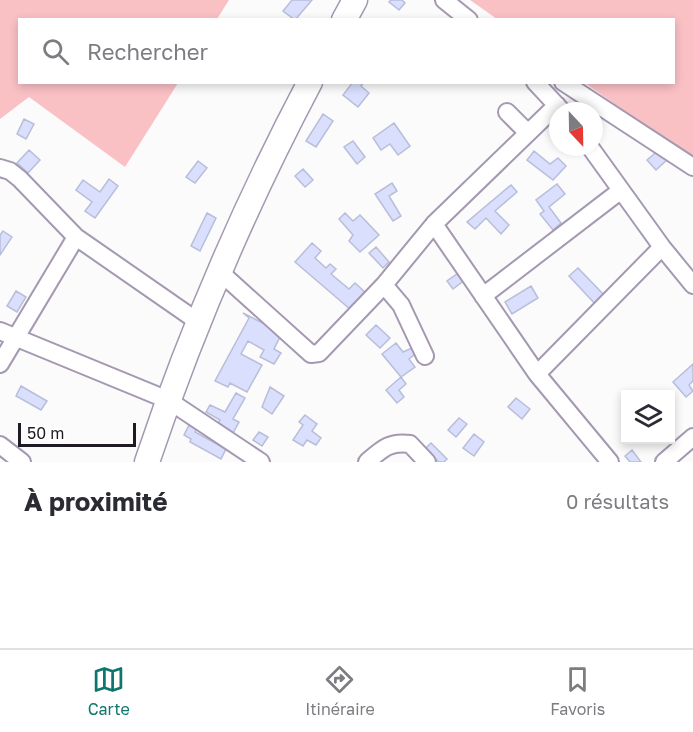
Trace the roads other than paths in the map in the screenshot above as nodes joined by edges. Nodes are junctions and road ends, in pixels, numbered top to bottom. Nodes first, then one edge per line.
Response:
1 (356, 0) edge
2 (444, 0) edge
3 (345, 18) edge
4 (466, 18) edge
5 (309, 84) edge
6 (537, 84) edge
7 (566, 84) edge
8 (553, 102) edge
9 (507, 112) dead end
10 (549, 116) edge
11 (528, 134) junction
12 (596, 156) edge
13 (693, 167) edge
14 (0, 168) edge
15 (620, 191) junction
16 (434, 224) junction
17 (76, 237) junction
18 (662, 247) junction
19 (220, 272) junction
20 (384, 285) junction
21 (693, 285) edge
22 (483, 296) junction
23 (197, 321) junction
24 (0, 331) edge
25 (16, 339) junction
26 (425, 356) dead end
27 (0, 364) edge
28 (537, 374) junction
29 (168, 400) junction
30 (693, 437) edge
31 (0, 445) edge
32 (22, 462) edge
33 (147, 462) edge
34 (261, 462) edge
35 (367, 462) edge
36 (427, 462) edge
37 (610, 462) edge
38 (664, 462) edge

1 - 3 highway
2 - 4 street
5 - 19 highway
6 - 8 street
7 - 13 street
9 - 11 street
10 - 11 street
11 - 16 street
12 - 15 street
14 - 17 street
15 - 18 street
15 - 22 street
16 - 20 street
16 - 22 street
17 - 23 street
17 - 25 street
18 - 21 street
18 - 28 street
19 - 20 street
19 - 23 highway
20 - 26 street
22 - 28 street
23 - 29 highway
24 - 25 street
25 - 27 street
25 - 29 street
28 - 37 street
29 - 33 highway
29 - 34 street
30 - 38 street
31 - 32 street
35 - 36 street

